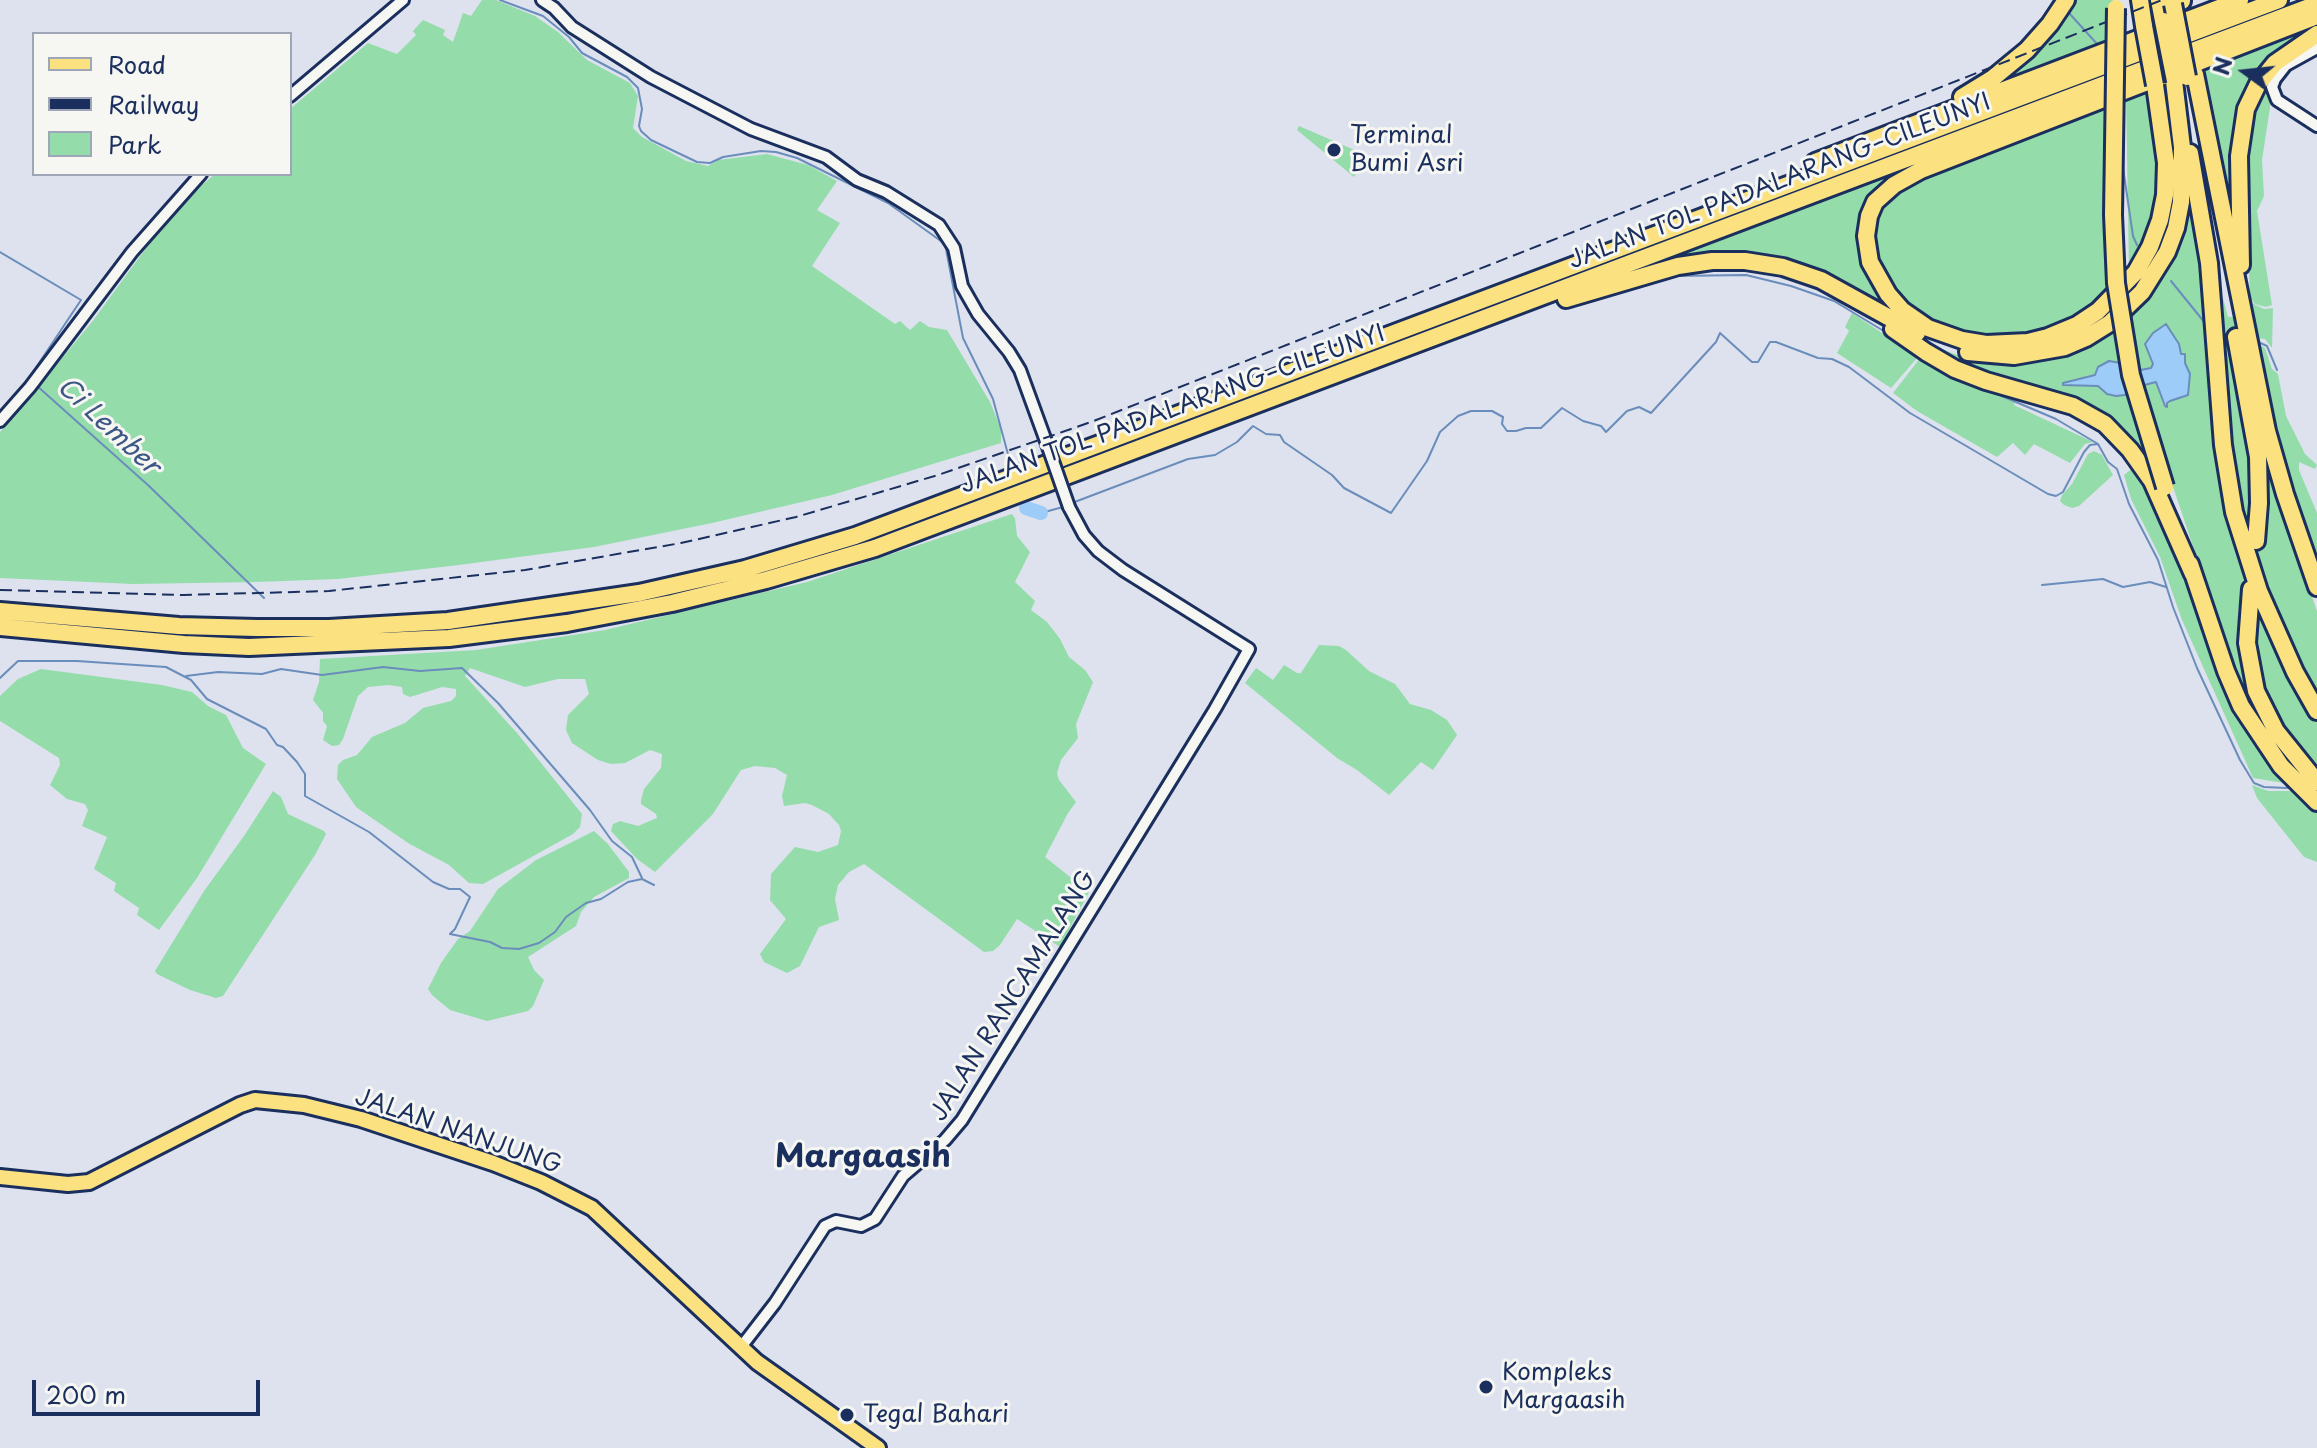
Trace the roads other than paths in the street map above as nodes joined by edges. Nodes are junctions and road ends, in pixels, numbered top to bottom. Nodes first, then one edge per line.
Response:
1 (402, 0) edge
2 (542, 0) edge
3 (2066, 0) edge
4 (2140, 0) edge
5 (2240, 0) edge
6 (2279, 0) edge
7 (2174, 1) edge
8 (2116, 4) edge
9 (2317, 4) edge
10 (2317, 16) edge
11 (2317, 34) edge
12 (2317, 48) edge
13 (2183, 78) junction
14 (292, 94) edge
15 (2317, 126) edge
16 (1885, 135) junction
17 (199, 176) edge
18 (1601, 253) junction
19 (1837, 288) junction
20 (2240, 312) junction
21 (1467, 326) junction
22 (0, 421) edge
23 (2261, 432) junction
24 (2162, 491) junction
25 (2256, 541) dead end
26 (2317, 587) edge
27 (2251, 589) dead end
28 (0, 611) edge
29 (0, 627) edge
30 (2317, 711) edge
31 (2317, 782) edge
32 (2317, 802) edge
33 (0, 1177) edge
34 (741, 1347) junction
35 (878, 1448) edge

1 - 14 street
2 - 34 street, JALAN RANCAMALANG, bridge
3 - 16 highway
4 - 10 highway, bridge
5 - 16 highway
6 - 18 highway, JALAN TOL PADALARANG–CILEUNYI
7 - 13 highway
7 - 13 highway, bridge
8 - 24 highway, bridge
9 - 21 highway, JALAN TOL PADALARANG–CILEUNYI
11 - 20 highway
12 - 15 street
13 - 19 highway
13 - 20 highway
13 - 30 highway
16 - 18 highway
17 - 22 street
18 - 28 highway, JALAN TOL PADALARANG–CILEUNYI
19 - 21 highway
19 - 24 highway
20 - 23 highway
20 - 23 highway
21 - 29 highway, JALAN TOL PADALARANG–CILEUNYI
23 - 25 highway
23 - 26 highway
24 - 32 highway
27 - 31 highway
33 - 34 main road, JALAN NANJUNG
34 - 35 main road, JALAN NANJUNG

